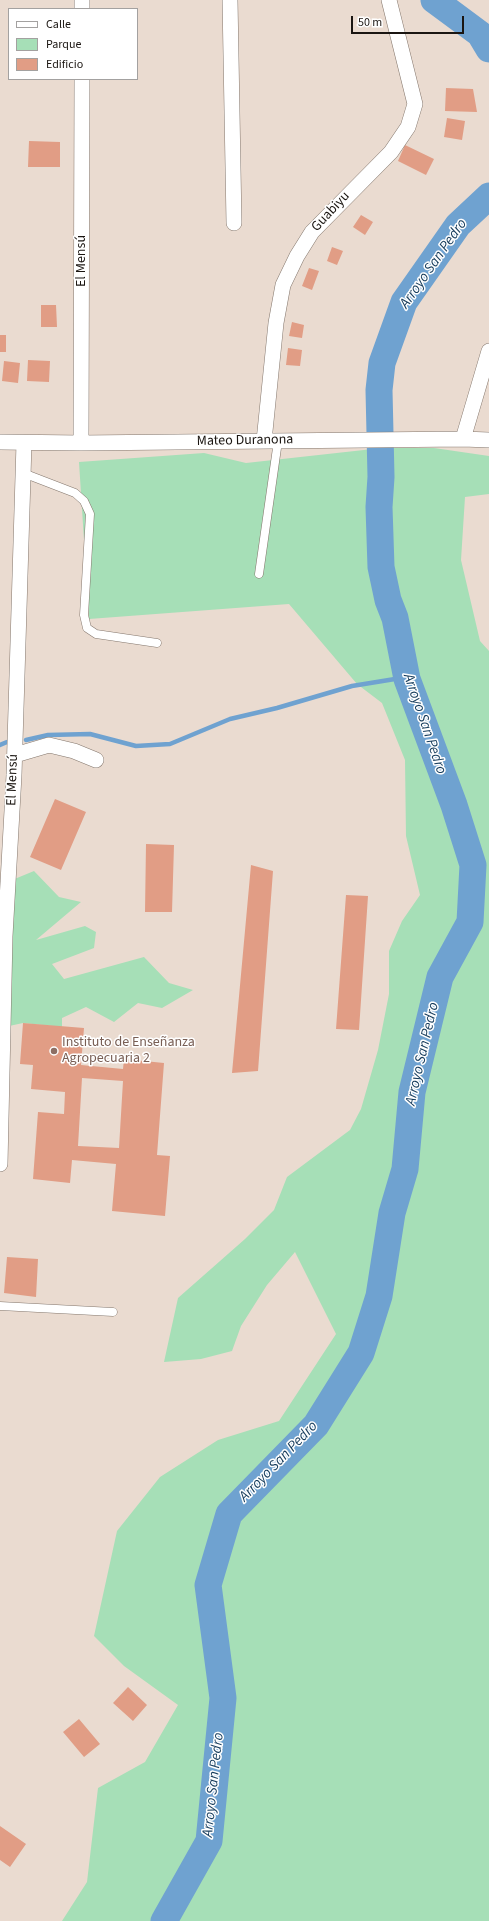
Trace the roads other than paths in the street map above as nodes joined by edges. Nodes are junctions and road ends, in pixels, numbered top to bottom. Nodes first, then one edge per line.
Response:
1 (230, 0) edge
2 (389, 0) edge
3 (82, 80) edge
4 (234, 223) dead end
5 (489, 351) edge
6 (463, 439) junction
7 (489, 440) edge
8 (271, 441) junction
9 (0, 442) edge
10 (24, 443) junction
11 (81, 443) junction
12 (23, 473) junction
13 (258, 574) dead end
14 (157, 643) dead end
15 (14, 755) junction
16 (96, 760) dead end
17 (0, 1164) edge
18 (0, 1306) edge
19 (113, 1312) dead end

1 - 4 street
2 - 8 street, Guabiyu
3 - 11 street, El Mensú
5 - 6 street
6 - 7 street, Mateo Duranona
6 - 8 street, Mateo Duranona
8 - 11 street, Mateo Duranona
8 - 13 lane
9 - 10 street, Mateo Duranona
10 - 11 street, Mateo Duranona
10 - 12 street, El Mensú
12 - 14 lane
12 - 15 street, El Mensú
15 - 16 street
15 - 17 street, El Mensú
18 - 19 lane

